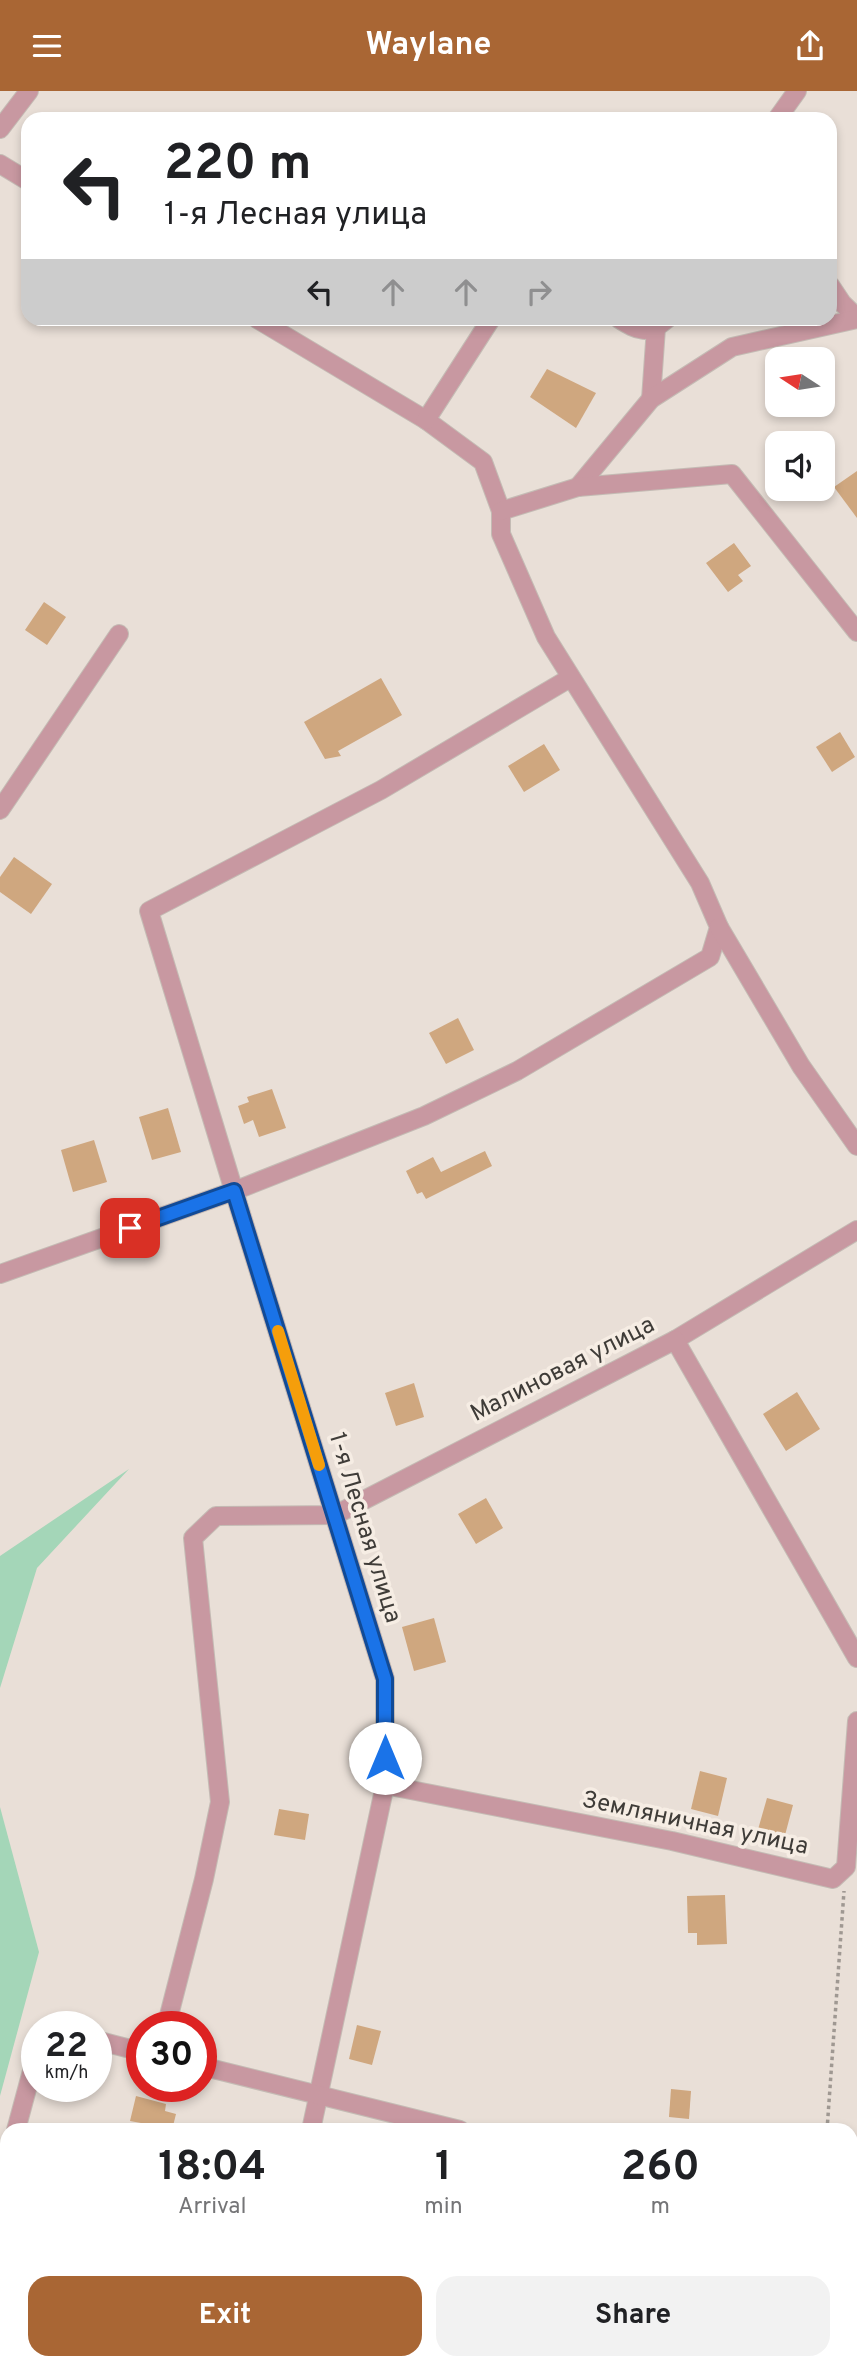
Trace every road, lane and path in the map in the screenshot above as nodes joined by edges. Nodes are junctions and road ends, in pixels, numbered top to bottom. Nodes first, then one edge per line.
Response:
1 (29, 91) edge
2 (797, 91) edge
3 (782, 112) edge
4 (0, 129) edge
5 (0, 164) edge
6 (21, 177) edge
7 (837, 296) edge
8 (857, 318) edge
9 (837, 323) edge
10 (269, 326) edge
11 (486, 326) edge
12 (630, 326) edge
13 (651, 326) edge
14 (661, 326) edge
15 (823, 326) edge
16 (651, 399) junction
17 (426, 420) junction
18 (578, 487) junction
19 (501, 510) junction
20 (857, 632) edge
21 (119, 634) dead end
22 (570, 678) junction
23 (0, 810) edge
24 (719, 927) junction
25 (857, 1146) edge
26 (234, 1191) junction
27 (857, 1230) edge
28 (0, 1274) edge
29 (676, 1340) junction
30 (335, 1515) junction
31 (857, 1658) edge
32 (857, 1721) edge
33 (385, 1785) junction
34 (846, 1867) junction
35 (170, 2011) edge
36 (217, 2070) edge
37 (319, 2095) junction
38 (24, 2102) edge
39 (18, 2123) edge
40 (313, 2123) edge
41 (432, 2123) edge
42 (828, 2123) edge

1 - 4 street
2 - 3 street
5 - 6 street
7 - 8 street
8 - 9 street
10 - 17 street
11 - 17 street
12 - 13 street
14 - 16 street
15 - 16 street
16 - 18 street
17 - 19 street
18 - 19 street
18 - 20 street
19 - 22 street
21 - 23 street
22 - 24 street
22 - 26 street, 1-я Лесная улица
24 - 25 street
24 - 26 street
26 - 28 street
26 - 30 street, 1-я Лесная улица
27 - 29 street
29 - 30 street, Малиновая улица
29 - 31 street, Малиновая улица
30 - 33 street, 1-я Лесная улица
30 - 35 street
32 - 34 street
33 - 34 street, Земляничная улица
33 - 37 street, 1-я Лесная улица
34 - 42 path
36 - 37 street
37 - 40 street, 1-я Лесная улица
37 - 41 street
38 - 39 street

